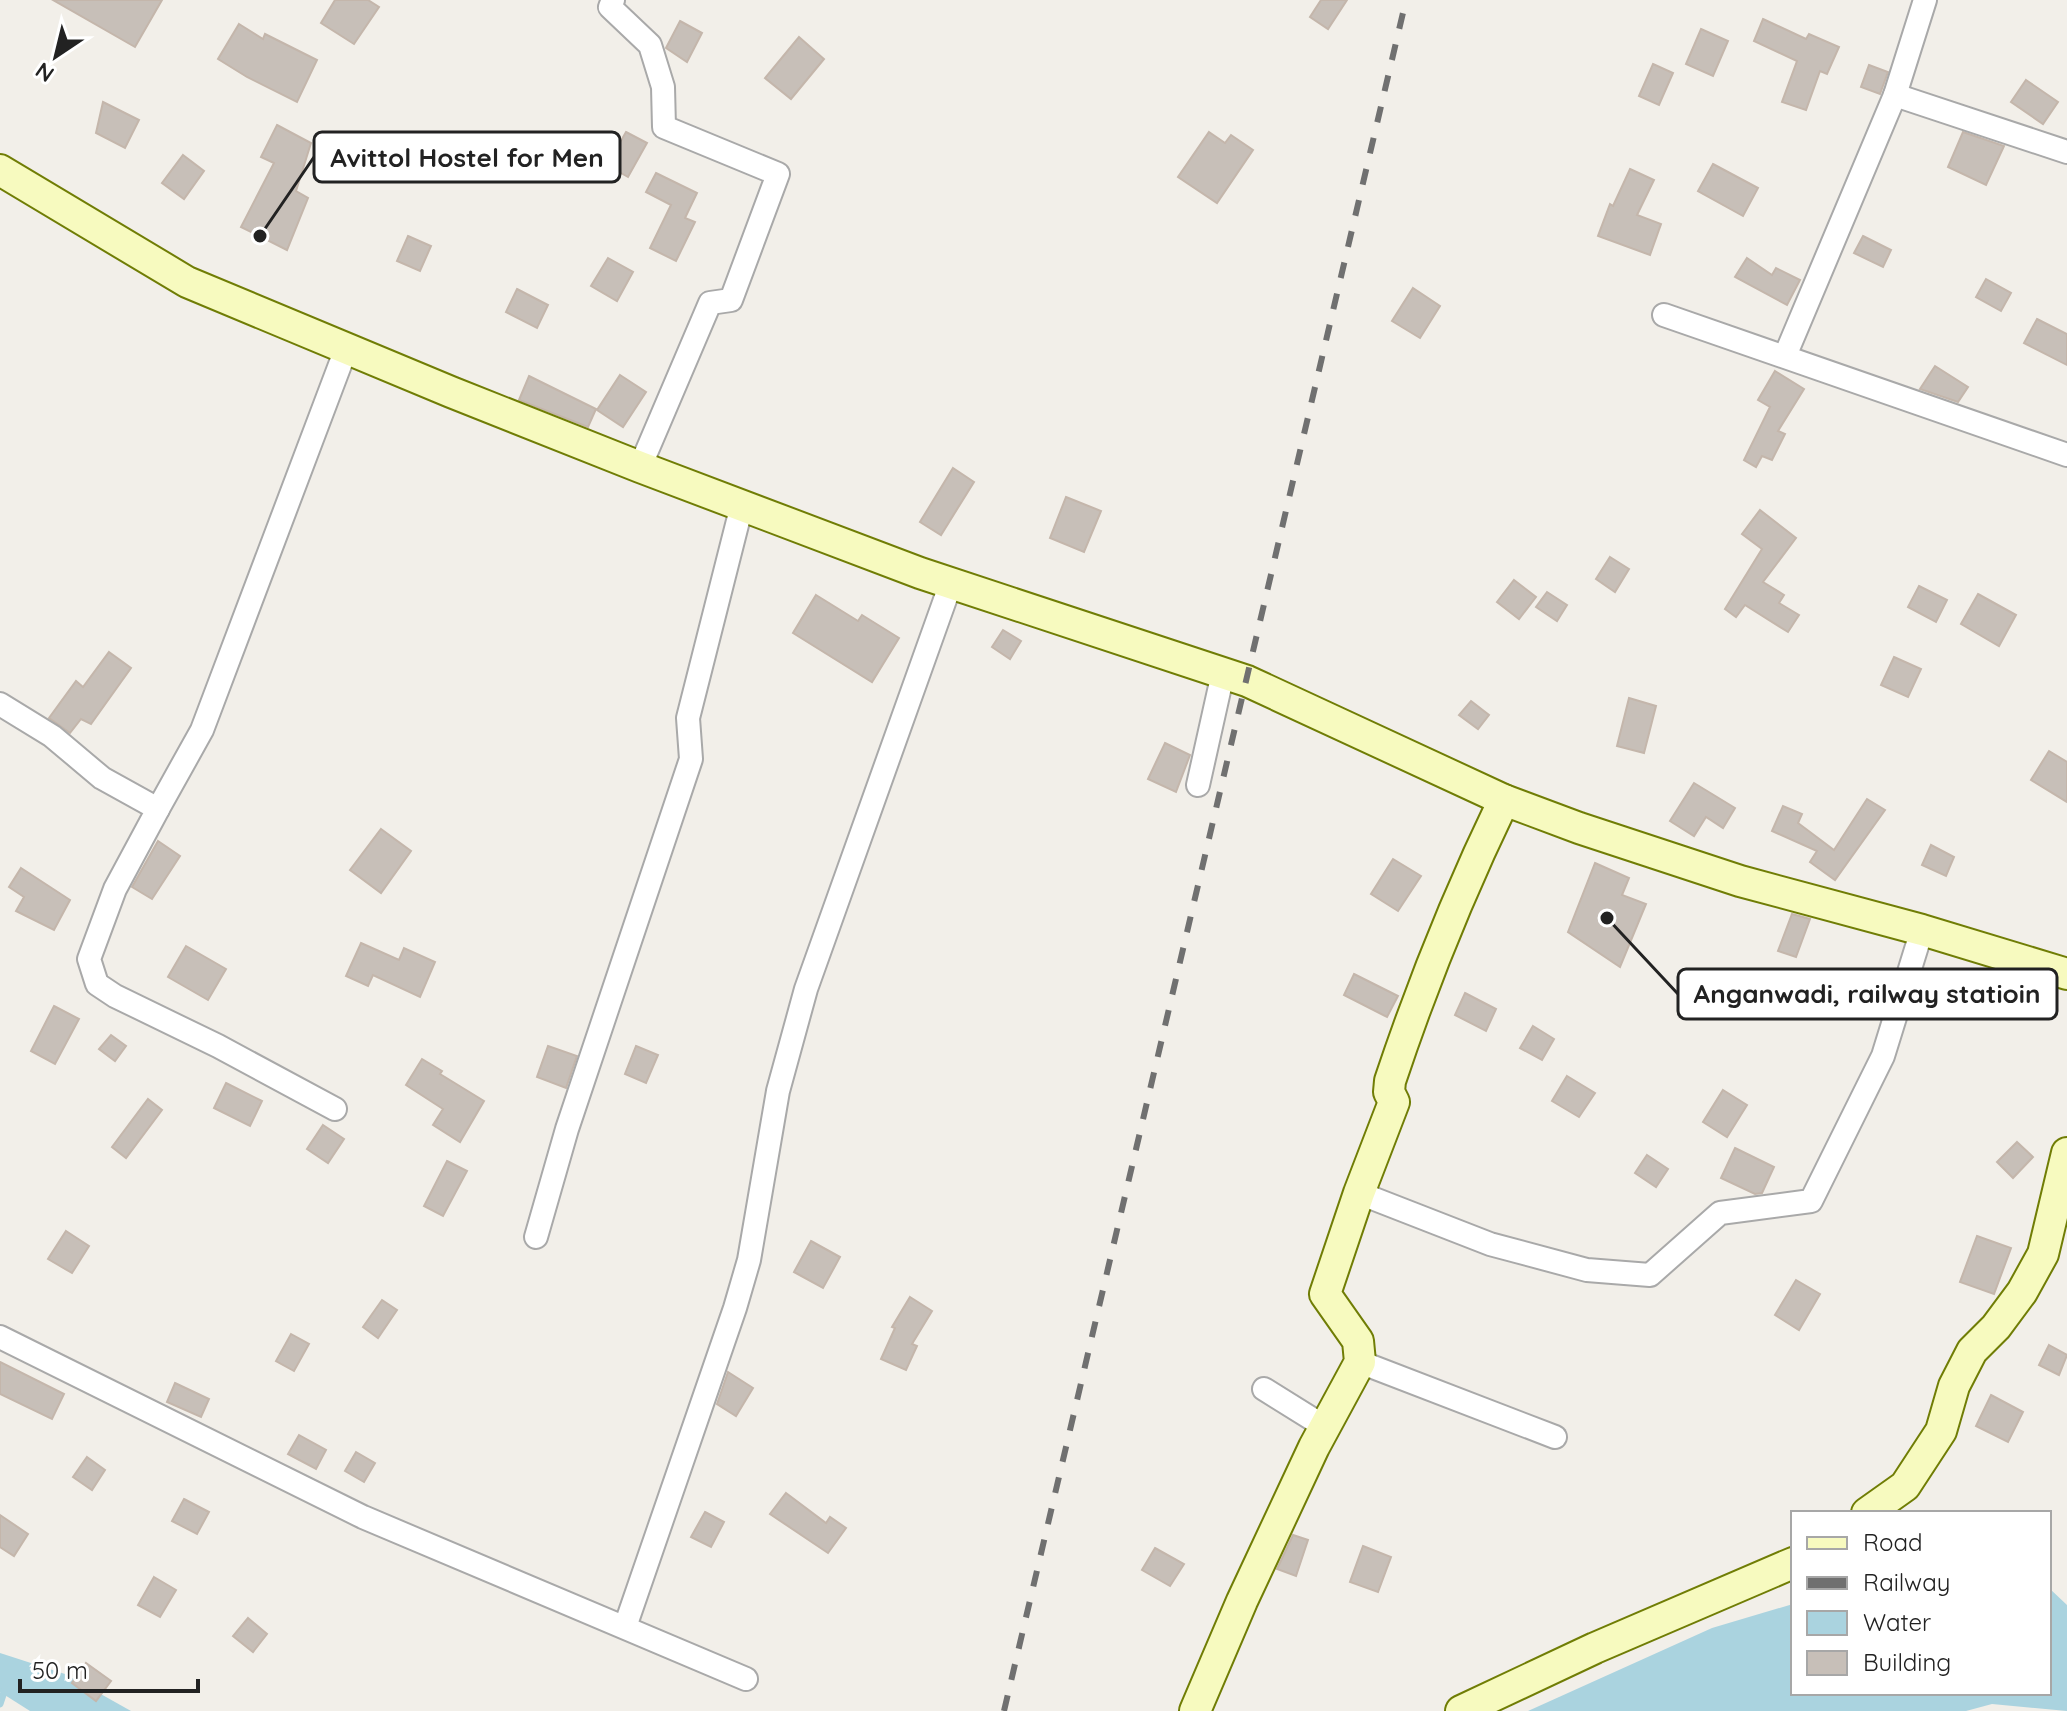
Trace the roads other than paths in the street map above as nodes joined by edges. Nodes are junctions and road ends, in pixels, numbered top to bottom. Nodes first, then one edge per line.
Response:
1 (613, 0) edge
2 (1925, 0) edge
3 (1895, 95) junction
4 (2067, 152) edge
5 (0, 170) edge
6 (1664, 315) dead end
7 (346, 349) junction
8 (1785, 356) junction
9 (2067, 455) edge
10 (640, 467) junction
11 (742, 505) junction
12 (951, 583) junction
13 (1223, 673) junction
14 (0, 704) edge
15 (1198, 785) dead end
16 (1504, 800) junction
17 (158, 809) junction
18 (1922, 930) junction
19 (2067, 974) edge
20 (335, 1109) dead end
21 (2067, 1153) edge
22 (1359, 1193) junction
23 (536, 1237) dead end
24 (0, 1337) edge
25 (1360, 1362) junction
26 (1264, 1389) dead end
27 (1325, 1427) junction
28 (1555, 1437) dead end
29 (1870, 1511) edge
30 (1791, 1564) edge
31 (625, 1627) junction
32 (746, 1679) dead end
33 (1195, 1711) edge
34 (1461, 1711) edge

1 - 10 street
2 - 3 street
3 - 4 street
3 - 8 street
5 - 7 main road
6 - 8 street
7 - 10 main road
7 - 17 street
8 - 9 street
10 - 11 main road
11 - 12 main road
11 - 23 street
12 - 13 main road
12 - 31 street
13 - 15 street
13 - 16 main road
14 - 17 street
16 - 18 main road
16 - 22 main road
17 - 20 street
18 - 19 main road
18 - 22 street
21 - 29 main road
22 - 25 main road
24 - 31 street
25 - 27 main road
25 - 28 street
26 - 27 street
27 - 33 main road
30 - 34 main road
31 - 32 street

